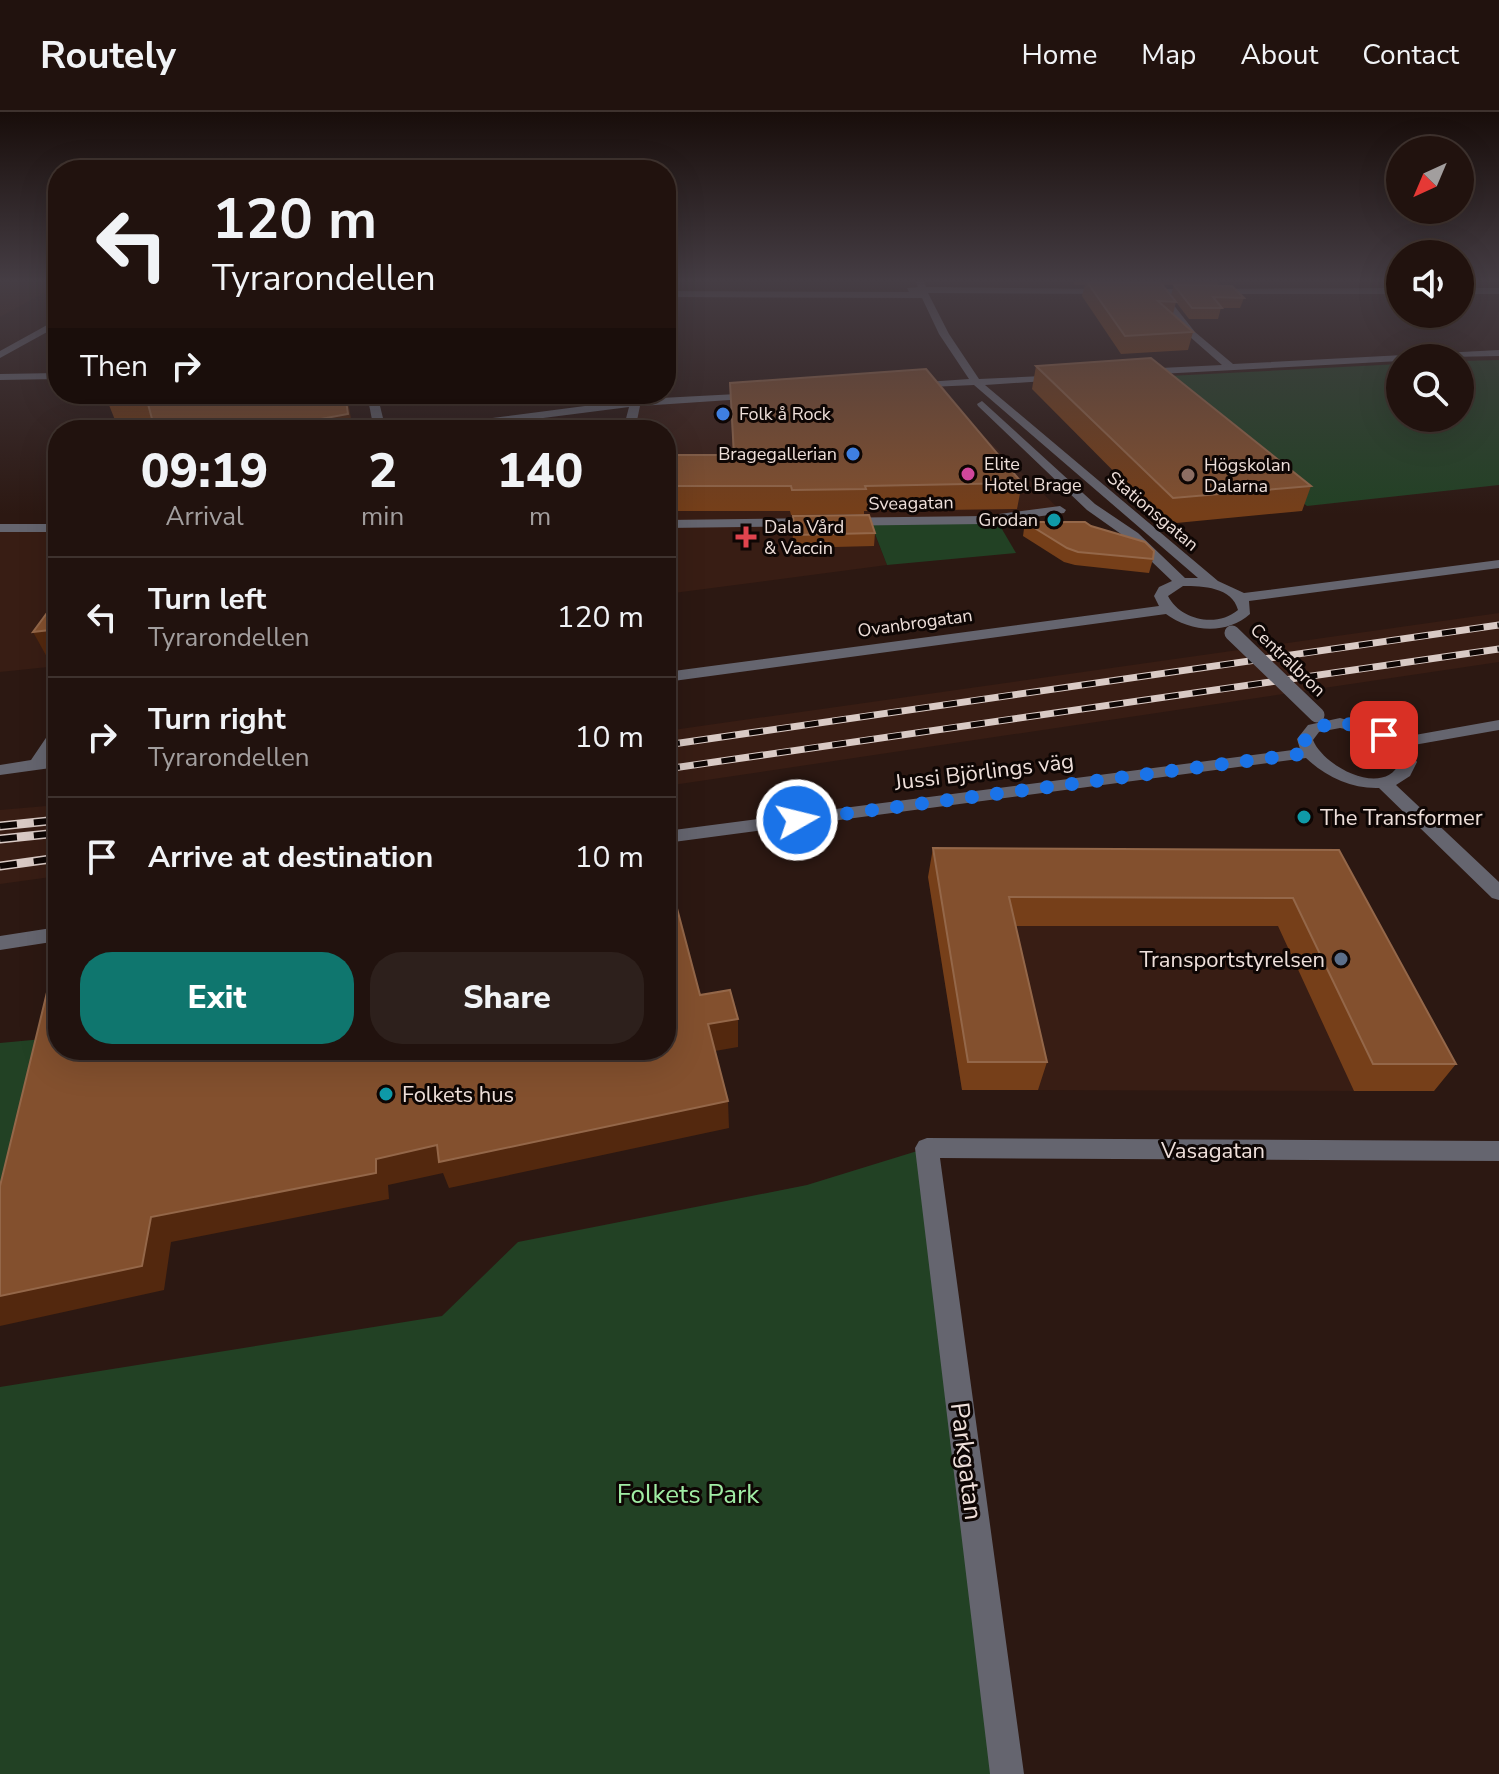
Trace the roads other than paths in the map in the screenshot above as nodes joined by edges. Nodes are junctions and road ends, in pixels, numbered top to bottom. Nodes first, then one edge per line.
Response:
1 (958, 360) edge
2 (1222, 360) edge
3 (1375, 360) edge
4 (1232, 368) junction
5 (1127, 372) edge
6 (1080, 375) edge
7 (48, 376) edge
8 (0, 377) edge
9 (957, 378) junction
10 (976, 382) junction
11 (897, 387) edge
12 (774, 395) edge
13 (676, 398) edge
14 (601, 404) edge
15 (491, 420) edge
16 (1060, 510) dead end
17 (676, 524) edge
18 (0, 528) edge
19 (48, 528) edge
20 (1499, 564) edge
21 (1181, 582) junction
22 (1214, 585) junction
23 (1241, 598) junction
24 (1169, 609) junction
25 (1227, 628) junction
26 (676, 676) edge
27 (1322, 720) junction
28 (1499, 725) edge
29 (1395, 743) junction
30 (48, 748) edge
31 (1308, 753) junction
32 (48, 763) edge
33 (37, 765) junction
34 (0, 770) edge
35 (1383, 782) junction
36 (676, 836) edge
37 (1499, 893) edge
38 (48, 936) edge
39 (0, 943) edge
40 (927, 1148) joint
41 (1499, 1151) edge
42 (1007, 1774) edge

1 - 10 street, Stationsgatan
2 - 4 street
3 - 4 street
4 - 5 street
6 - 10 street
7 - 8 street
9 - 10 street
9 - 11 street
9 - 21 street, Stationsgatan
10 - 22 street, Stationsgatan
12 - 13 street
14 - 15 street
16 - 17 street, Sveagatan
18 - 19 street
20 - 23 street
21 - 22 street
21 - 24 street
22 - 23 street
23 - 25 street
24 - 25 street
24 - 26 street, Ovanbrogatan
25 - 27 street, Centralbron, bridge
27 - 29 street
27 - 31 street
28 - 29 street
29 - 35 street
30 - 33 street
31 - 35 street
31 - 36 street, Jussi Björlings väg
32 - 33 street
33 - 34 street
35 - 37 street
38 - 39 street
40 - 41 street, Vasagatan
40 - 42 street, Parkgatan

